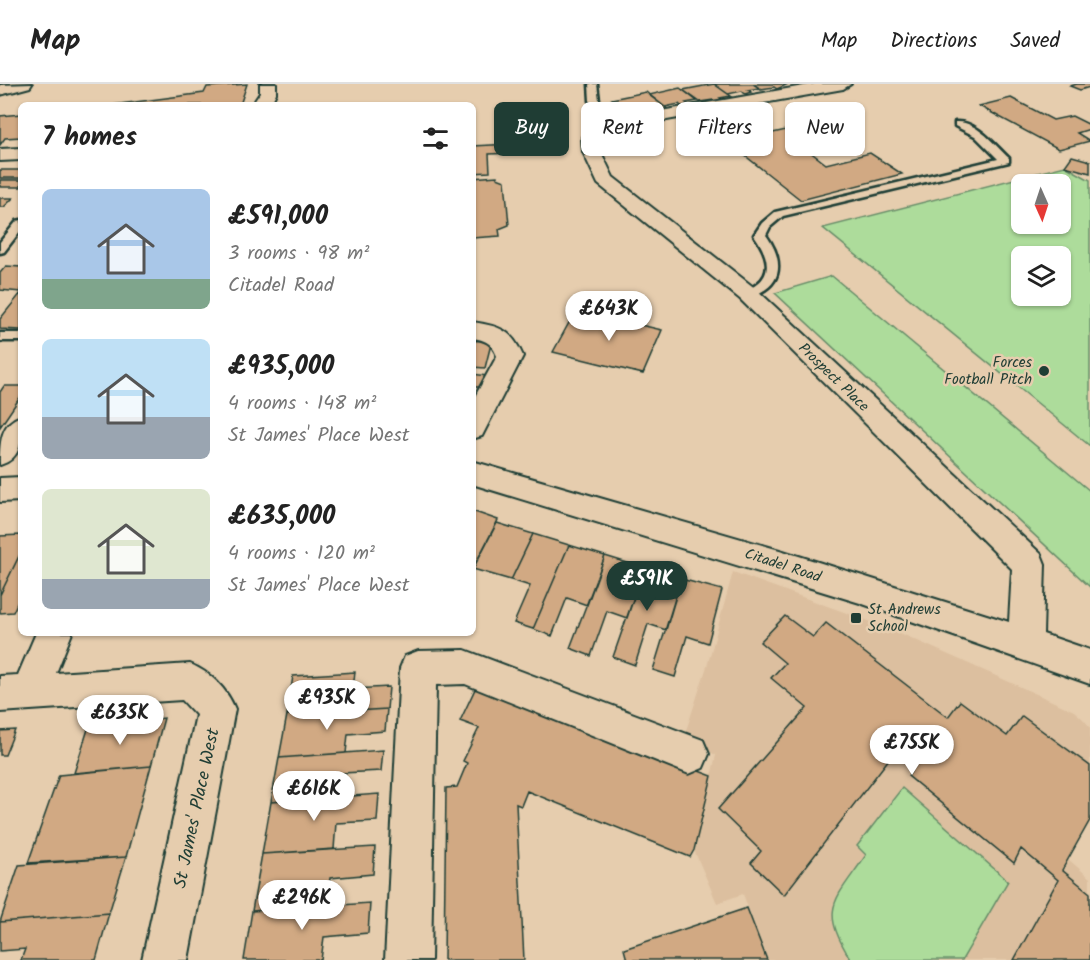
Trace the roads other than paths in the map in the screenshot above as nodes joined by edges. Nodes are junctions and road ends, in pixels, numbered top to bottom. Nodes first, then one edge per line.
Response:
1 (24, 84) edge
2 (268, 84) edge
3 (593, 84) edge
4 (843, 84) edge
5 (1, 89) edge
6 (263, 102) edge
7 (595, 102) edge
8 (664, 118) edge
9 (958, 124) dead end
10 (18, 154) edge
11 (0, 155) edge
12 (594, 156) edge
13 (18, 227) edge
14 (0, 250) edge
15 (748, 294) junction
16 (476, 331) edge
17 (0, 337) edge
18 (18, 337) edge
19 (476, 421) edge
20 (18, 430) edge
21 (0, 454) edge
22 (476, 473) edge
23 (18, 489) edge
24 (0, 490) edge
25 (52, 636) edge
26 (1025, 643) junction
27 (1090, 667) edge
28 (15, 693) edge
29 (689, 754) dead end
30 (165, 960) edge
31 (408, 960) edge

1 - 5 street
2 - 6 street
3 - 7 lane
4 - 8 street
9 - 15 lane
10 - 11 street
12 - 15 street, Prospect Place
13 - 14 lane
15 - 26 street, Prospect Place
16 - 19 street
17 - 18 lane
20 - 21 street
22 - 26 street, Citadel Road
23 - 24 street
25 - 28 street
26 - 27 street, Citadel Road
28 - 30 street, St James' Place West
29 - 31 street

